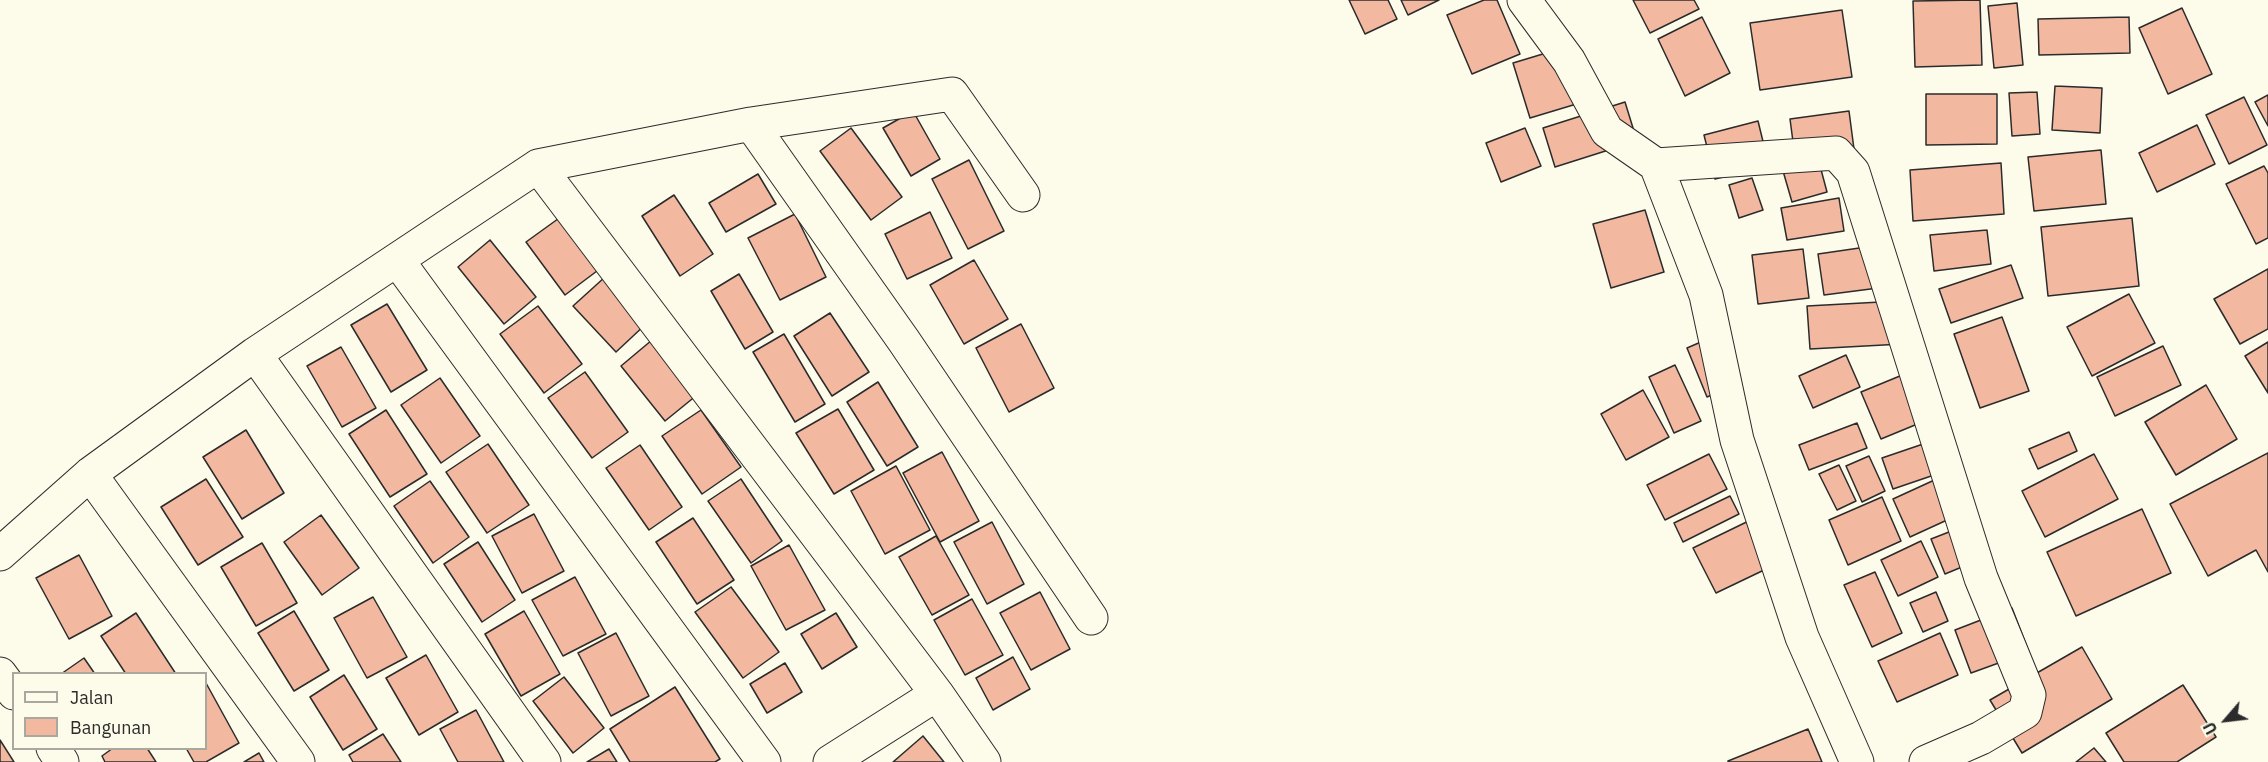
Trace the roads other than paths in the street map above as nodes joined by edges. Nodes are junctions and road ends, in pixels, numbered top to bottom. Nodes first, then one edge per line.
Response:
1 (1524, 0) edge
2 (751, 124) junction
3 (1656, 165) junction
4 (538, 166) junction
5 (1023, 195) dead end
6 (398, 261) junction
7 (255, 354) junction
8 (90, 474) junction
9 (0, 554) edge
10 (1091, 618) dead end
11 (0, 674) edge
12 (12, 690) edge
13 (937, 694) junction
14 (298, 762) edge
15 (544, 762) edge
16 (764, 762) edge
17 (830, 762) edge
18 (984, 762) edge
19 (1857, 762) edge
20 (1926, 762) edge

1 - 3 street
2 - 4 street
2 - 5 street
2 - 10 street
3 - 19 street
3 - 20 street
4 - 6 street
4 - 13 street
6 - 7 street
6 - 16 street
7 - 8 street
7 - 15 street
8 - 9 street
8 - 14 street
11 - 12 street
13 - 17 street
13 - 18 street

